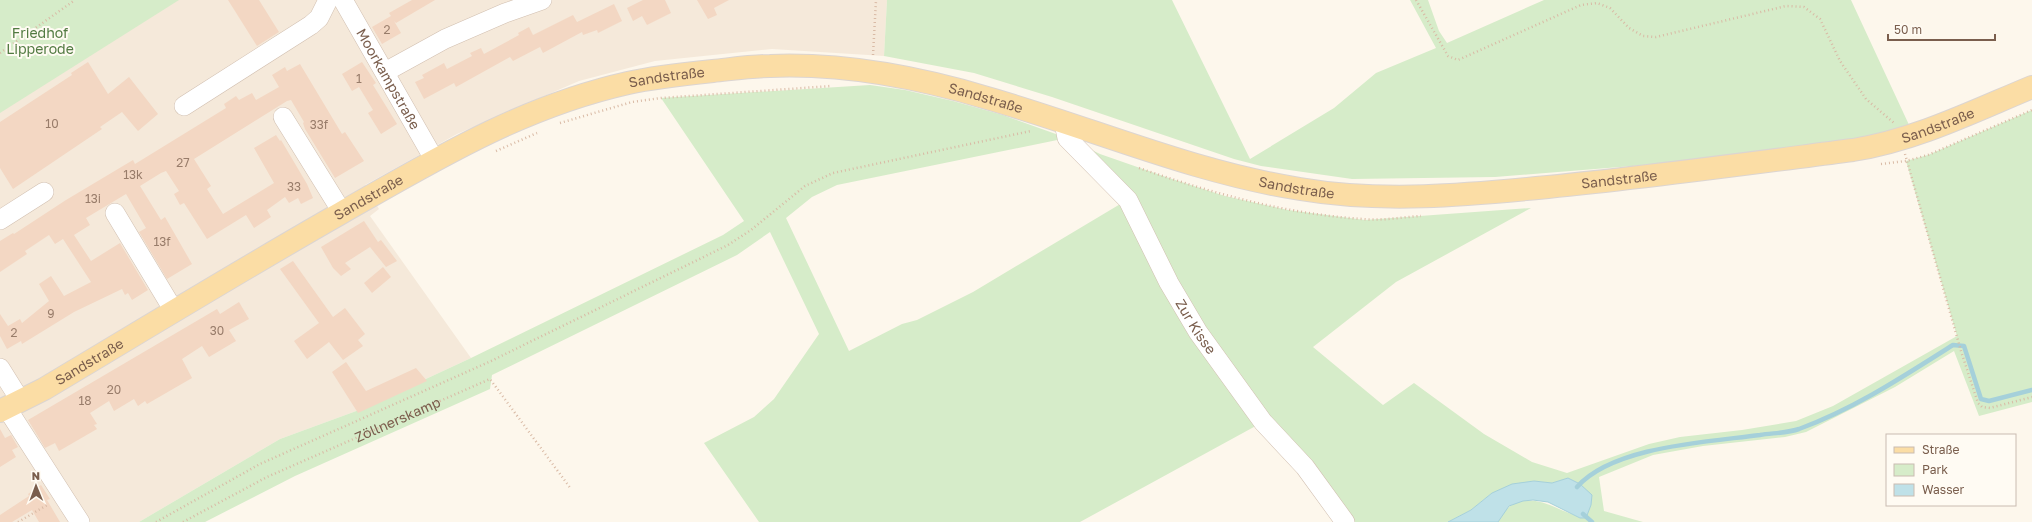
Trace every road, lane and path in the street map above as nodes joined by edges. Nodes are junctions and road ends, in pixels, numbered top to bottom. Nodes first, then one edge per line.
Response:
1 (75, 0) edge
2 (328, 0) edge
3 (343, 0) edge
4 (542, 0) edge
5 (876, 0) edge
6 (1416, 0) edge
7 (502, 6) edge
8 (0, 53) edge
9 (872, 71) junction
10 (385, 72) junction
11 (834, 86) dead end
12 (2032, 87) edge
13 (184, 106) dead end
14 (2032, 110) edge
15 (283, 117) dead end
16 (1064, 123) junction
17 (553, 126) dead end
18 (1034, 130) dead end
19 (539, 132) dead end
20 (1903, 139) junction
21 (490, 154) dead end
22 (434, 159) junction
23 (1166, 177) dead end
24 (44, 192) dead end
25 (1225, 196) dead end
26 (342, 212) junction
27 (115, 213) dead end
28 (0, 220) edge
29 (174, 311) junction
30 (0, 368) edge
31 (2032, 397) edge
32 (9, 406) edge
33 (571, 488) dead end
34 (61, 496) junction
35 (18, 522) edge
36 (80, 522) edge
37 (156, 522) edge
38 (183, 522) edge
39 (1345, 522) edge

1 - 8 path
2 - 13 street
3 - 10 street, Moorkampstraße
4 - 7 street
5 - 9 path
6 - 20 path
7 - 10 street
9 - 16 main road, Sandstraße
9 - 22 main road, Sandstraße
10 - 22 street, Moorkampstraße
11 - 17 path
12 - 20 main road, Sandstraße
14 - 31 path
15 - 26 street
16 - 20 main road, Sandstraße
16 - 39 street, Zur Kisse
18 - 37 path
19 - 21 path
22 - 26 main road, Sandstraße
23 - 25 path
24 - 28 street
26 - 29 main road, Sandstraße
27 - 29 street
29 - 32 main road, Sandstraße
30 - 32 street
32 - 34 street
33 - 38 path, Zöllnerskamp
34 - 35 path
34 - 36 street

